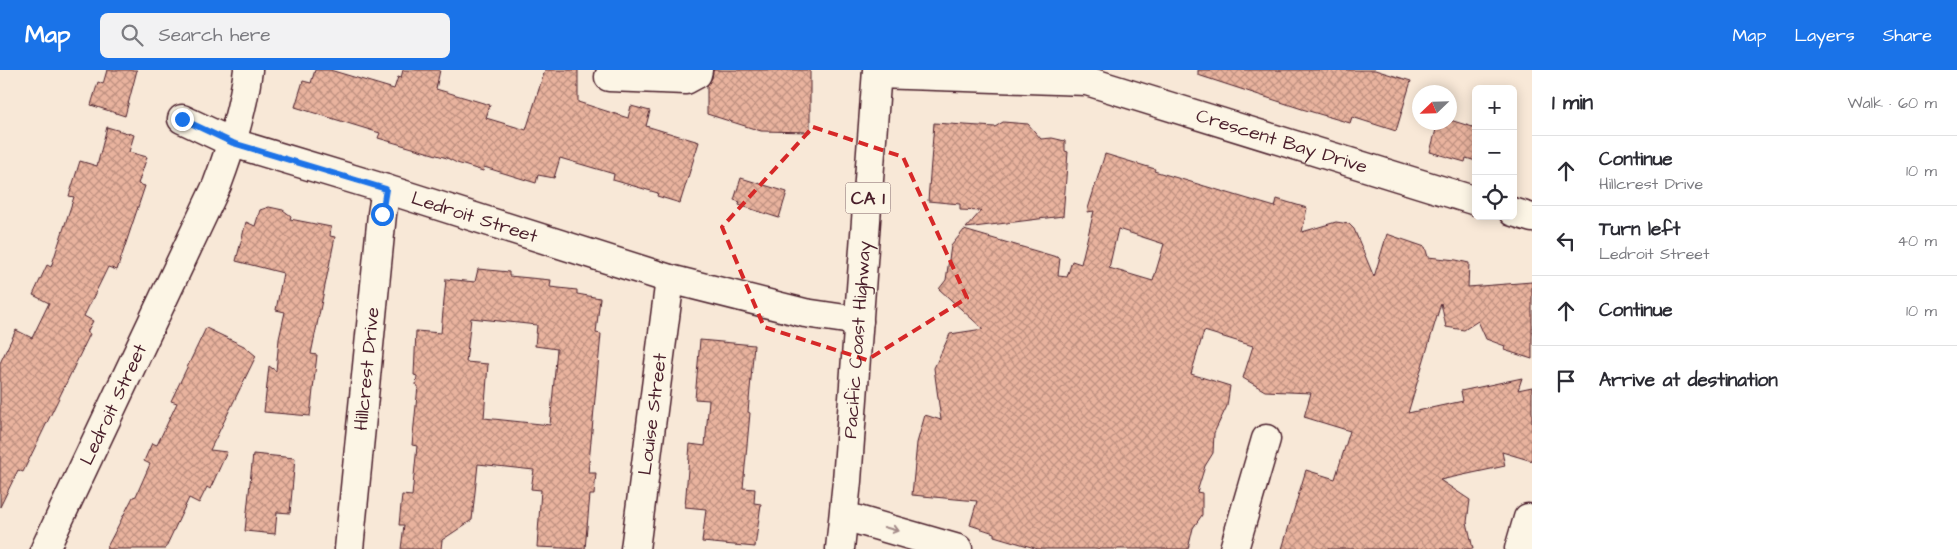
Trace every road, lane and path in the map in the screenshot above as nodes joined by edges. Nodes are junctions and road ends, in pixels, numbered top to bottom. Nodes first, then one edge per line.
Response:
1 (248, 70) edge
2 (698, 70) edge
3 (877, 72) edge
4 (1090, 75) edge
5 (609, 78) dead end
6 (182, 119) dead end
7 (233, 143) junction
8 (386, 189) junction
9 (1472, 200) edge
10 (1517, 213) edge
11 (1532, 218) edge
12 (670, 279) junction
13 (859, 321) junction
14 (1266, 438) dead end
15 (844, 516) junction
16 (1528, 518) dead end
17 (45, 549) edge
18 (349, 549) edge
19 (635, 549) edge
20 (842, 549) edge
21 (958, 549) edge
22 (1234, 549) edge
23 (1519, 549) edge

1 - 7 main road
2 - 5 main road
3 - 4 main road, Crescent Bay Drive
3 - 13 main road, Pacific Coast Highway / CA 1
4 - 9 main road, Crescent Bay Drive
6 - 7 main road
7 - 8 main road, Ledroit Street
7 - 17 main road, Ledroit Street
8 - 12 main road, Ledroit Street
8 - 18 main road, Hillcrest Drive
10 - 11 main road
12 - 13 main road, Ledroit Street
12 - 19 main road, Louise Street
13 - 15 main road, Pacific Coast Highway / CA 1
14 - 22 main road
15 - 20 main road, Pacific Coast Highway / CA 1
15 -> 21 main road
16 - 23 main road

